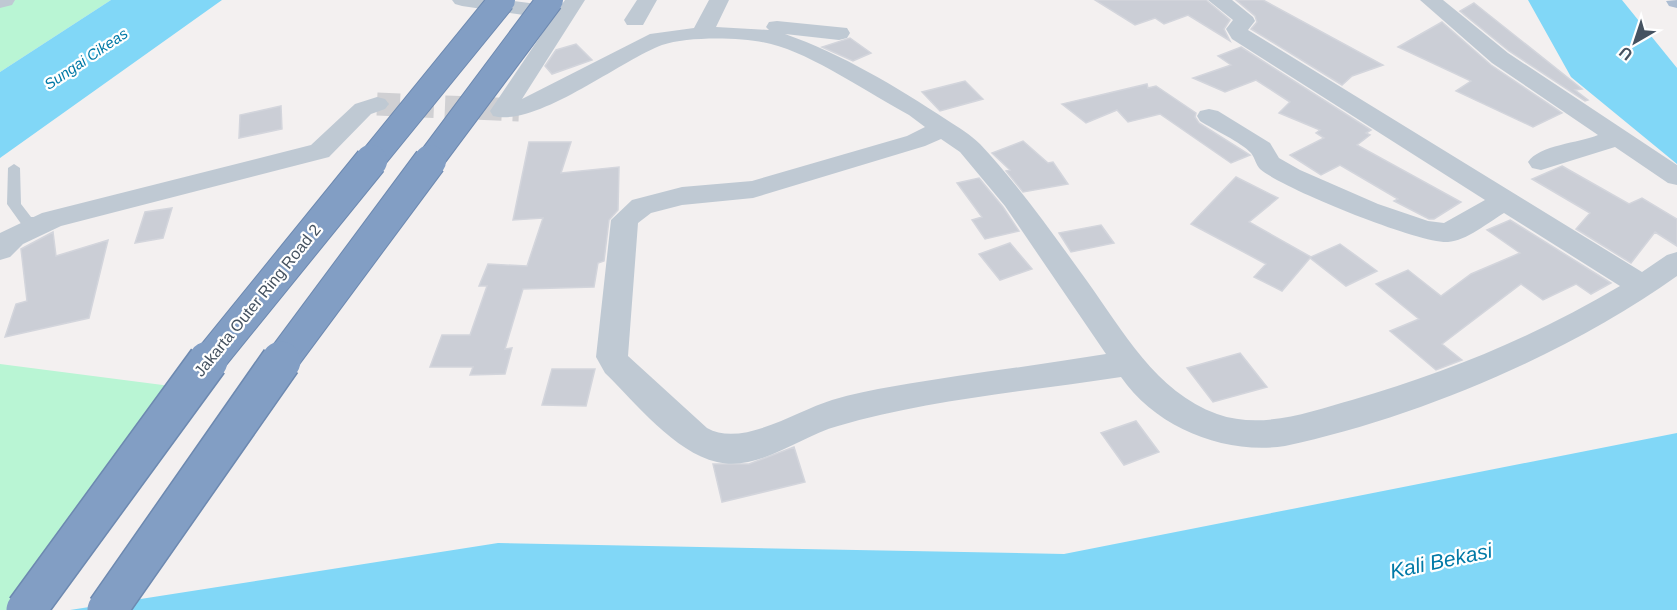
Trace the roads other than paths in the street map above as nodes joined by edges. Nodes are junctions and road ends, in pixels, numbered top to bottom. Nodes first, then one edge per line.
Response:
1 (462, 0) edge
2 (502, 0) edge
3 (647, 0) edge
4 (718, 0) edge
5 (1218, 0) edge
6 (1430, 0) edge
7 (563, 5) edge
8 (635, 20) dead end
9 (705, 27) junction
10 (839, 33) dead end
11 (377, 104) tunnel mouth
12 (1209, 116) dead end
13 (943, 128) junction
14 (1617, 137) junction
15 (1541, 162) dead end
16 (14, 168) dead end
17 (1677, 177) edge
18 (1506, 200) junction
19 (52, 219) junction
20 (0, 250) edge
21 (1677, 262) edge
22 (1643, 287) junction
23 (1129, 363) junction
24 (26, 610) edge
25 (107, 610) edge

1 - 7 street
2 - 24 highway, Jakarta Outer Ring Road 2, bridge
3 - 8 street
4 - 9 street
5 - 18 street
6 - 14 street
7 - 9 street
7 - 25 highway, bridge
9 - 10 street
9 - 13 street
11 - 19 street
12 - 18 street
13 - 23 street
13 - 23 street
14 - 15 street
14 - 17 street
16 - 19 lane
18 - 22 street
19 - 20 street
21 - 22 street
22 - 23 street

